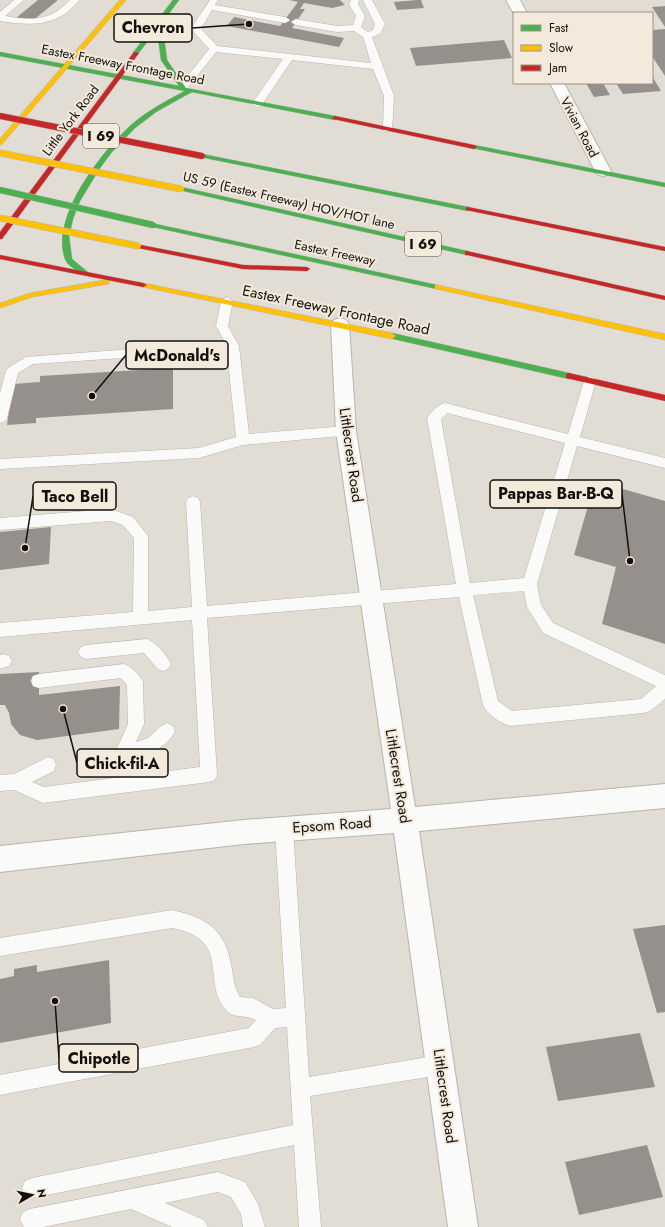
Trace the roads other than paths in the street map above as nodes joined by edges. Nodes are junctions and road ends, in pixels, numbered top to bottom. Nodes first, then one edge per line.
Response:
1 (20, 0) edge
2 (75, 0) edge
3 (123, 0) edge
4 (176, 0) edge
5 (355, 0) edge
6 (367, 0) edge
7 (513, 0) edge
8 (212, 4) edge
9 (519, 12) edge
10 (0, 17) edge
11 (285, 20) dead end
12 (296, 22) dead end
13 (159, 23) junction
14 (356, 28) junction
15 (196, 29) junction
16 (367, 36) junction
17 (214, 49) junction
18 (0, 54) edge
19 (289, 58) junction
20 (66, 66) junction
21 (377, 67) junction
22 (119, 76) junction
23 (558, 84) edge
24 (188, 89) junction
25 (257, 104) junction
26 (0, 116) edge
27 (388, 129) junction
28 (0, 143) edge
29 (0, 152) edge
30 (603, 172) junction
31 (665, 185) edge
32 (0, 190) edge
33 (0, 218) edge
34 (0, 237) edge
35 (665, 249) edge
36 (0, 257) edge
37 (354, 269) junction
38 (86, 273) junction
39 (119, 280) junction
40 (665, 298) edge
41 (227, 301) junction
42 (0, 306) edge
43 (340, 324) junction
44 (665, 337) edge
45 (233, 346) junction
46 (590, 381) junction
47 (665, 398) edge
48 (0, 418) edge
49 (346, 431) junction
50 (243, 440) junction
51 (573, 440) junction
52 (665, 463) edge
53 (0, 464) edge
54 (193, 502) dead end
55 (0, 524) edge
56 (530, 584) junction
57 (464, 588) junction
58 (372, 597) junction
59 (198, 612) junction
60 (140, 618) junction
61 (0, 630) edge
62 (86, 652) dead end
63 (163, 664) dead end
64 (39, 681) dead end
65 (665, 683) edge
66 (665, 689) edge
67 (167, 731) dead end
68 (48, 765) dead end
69 (8, 783) edge
70 (665, 796) edge
71 (405, 820) junction
72 (284, 829) junction
73 (0, 859) edge
74 (0, 947) edge
75 (296, 1016) junction
76 (271, 1020) junction
77 (440, 1065) junction
78 (0, 1085) edge
79 (300, 1088) junction
80 (303, 1133) junction
81 (32, 1188) dead end
82 (131, 1199) junction
83 (30, 1219) dead end
84 (197, 1227) edge
85 (254, 1227) edge
86 (310, 1227) edge
87 (463, 1227) edge

1 - 10 lane
2 - 10 lane
3 - 20 main road
4 - 13 main road, Little York Road
5 - 14 lane
6 - 16 lane
7 - 9 street
8 - 11 lane
8 - 15 lane
12 - 14 lane
13 - 15 lane
13 - 22 main road, Little York Road
13 - 24 main road
14 - 16 lane
15 - 17 lane
16 - 21 lane
17 - 19 lane
17 - 24 lane
18 - 20 main road, Eastex Freeway Frontage Road
19 - 21 lane
19 - 25 lane
20 - 22 main road, Eastex Freeway Frontage Road
20 - 28 main road
21 - 27 lane
22 - 24 main road, Eastex Freeway Frontage Road
22 - 34 main road, Little York Road
23 - 30 street, Vivian Road
24 - 25 main road, Eastex Freeway Frontage Road
24 - 38 main road
25 - 27 main road, Eastex Freeway Frontage Road
26 - 35 main road, I 69, bridge
27 - 30 main road, Eastex Freeway Frontage Road
29 - 40 main road, US 59 (Eastex Freeway) HOV/HOT lane / I 69, bridge
30 - 31 main road, Eastex Freeway Frontage Road
32 - 37 main road, Eastex Freeway, bridge
33 - 37 main road, bridge
36 - 38 main road, Eastex Freeway Frontage Road
37 - 44 main road, Eastex Freeway
38 - 39 main road, Eastex Freeway Frontage Road
39 - 41 main road, Eastex Freeway Frontage Road
39 - 42 main road
41 - 43 main road, Eastex Freeway Frontage Road
41 - 45 lane
43 - 46 main road, Eastex Freeway Frontage Road
43 - 49 street, Littlecrest Road
45 - 48 lane
45 - 50 lane
46 - 47 main road, Eastex Freeway Frontage Road
46 - 51 lane
49 - 50 lane
49 - 58 street, Littlecrest Road
50 - 53 lane
51 - 52 lane
51 - 56 lane
51 - 57 lane
54 - 59 lane
55 - 60 lane
56 - 57 lane
56 - 65 lane
57 - 58 lane
57 - 66 lane
58 - 59 lane
58 - 71 street, Littlecrest Road
59 - 60 lane
59 - 69 lane
60 - 61 lane
62 - 63 lane
64 - 67 lane
68 - 69 lane
70 - 71 street, Epsom Road
71 - 72 street, Epsom Road
71 - 77 street, Littlecrest Road
72 - 73 street, Epsom Road
72 - 75 lane
74 - 76 lane
75 - 76 lane
75 - 79 lane
76 - 78 lane
77 - 79 lane
77 - 87 street, Littlecrest Road
79 - 80 lane
80 - 81 lane
80 - 86 lane
82 - 83 lane
82 - 84 lane
82 - 85 lane

